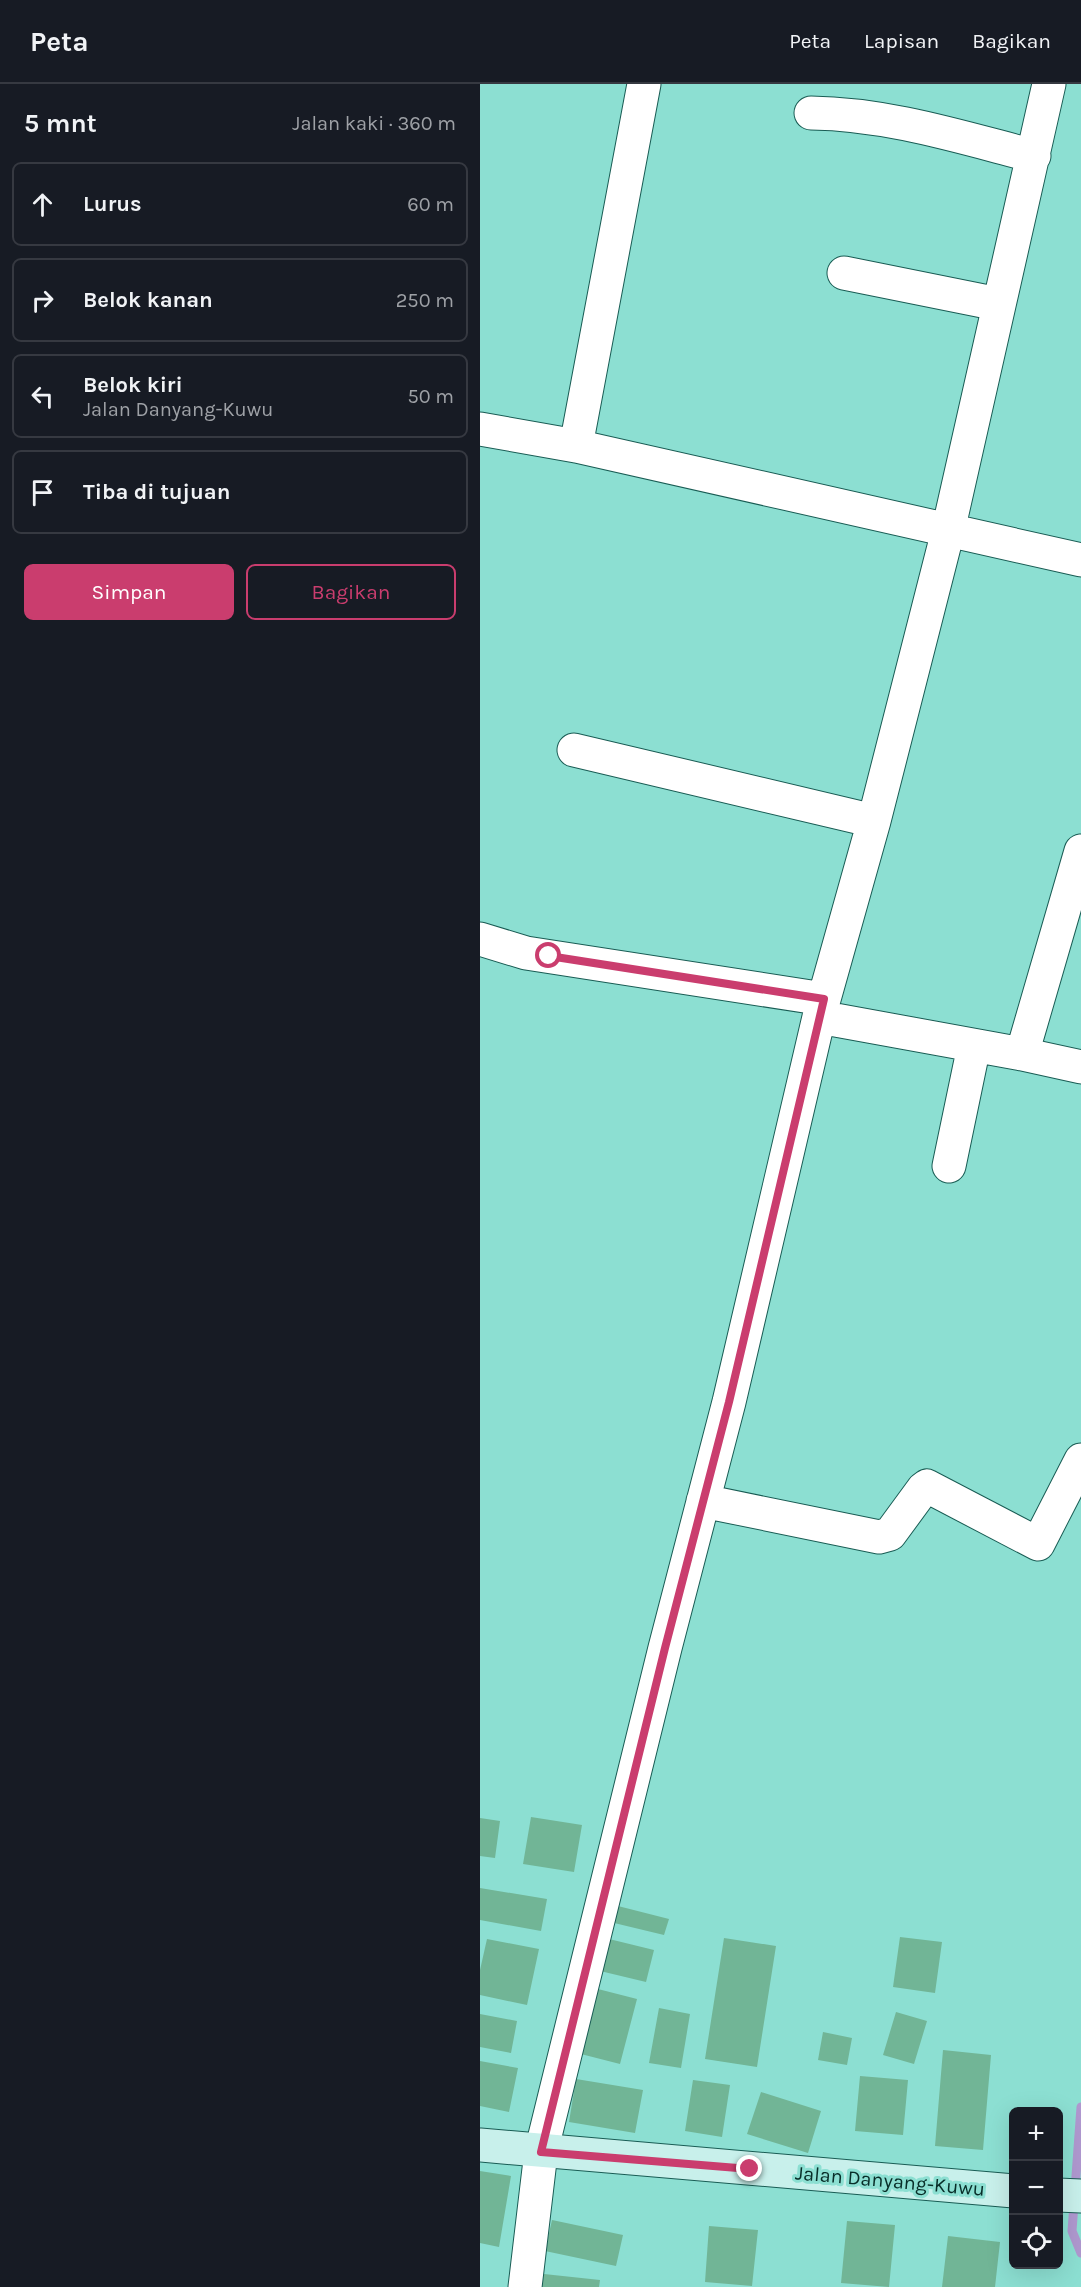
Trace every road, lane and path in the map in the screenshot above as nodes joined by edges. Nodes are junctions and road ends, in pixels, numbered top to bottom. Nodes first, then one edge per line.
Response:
1 (644, 84) edge
2 (1049, 84) edge
3 (811, 113) dead end
4 (1034, 156) junction
5 (844, 273) dead end
6 (998, 304) junction
7 (480, 429) edge
8 (576, 446) junction
9 (948, 531) junction
10 (1081, 560) edge
11 (574, 750) dead end
12 (874, 821) junction
13 (1081, 851) edge
14 (480, 939) edge
15 (821, 1008) junction
16 (974, 1046) junction
17 (1022, 1054) junction
18 (1081, 1067) edge
19 (949, 1166) dead end
20 (1081, 1460) edge
21 (703, 1501) junction
22 (480, 2145) edge
23 (541, 2152) junction
24 (1008, 2191) edge
25 (1063, 2195) edge
26 (1081, 2196) edge
27 (525, 2287) edge

1 - 8 street
2 - 4 street
3 - 4 street
4 - 6 street
5 - 6 street
6 - 9 street
7 - 8 street
8 - 9 street
9 - 10 street
9 - 12 street
11 - 12 street
12 - 15 street
13 - 17 street
14 - 15 street
15 - 16 street
15 - 21 street
16 - 17 street
16 - 19 street
17 - 18 street
20 - 21 street
21 - 23 street
22 - 23 main road, Jalan Danyang-Kuwu
23 - 24 main road, Jalan Danyang-Kuwu
23 - 27 street
25 - 26 main road

